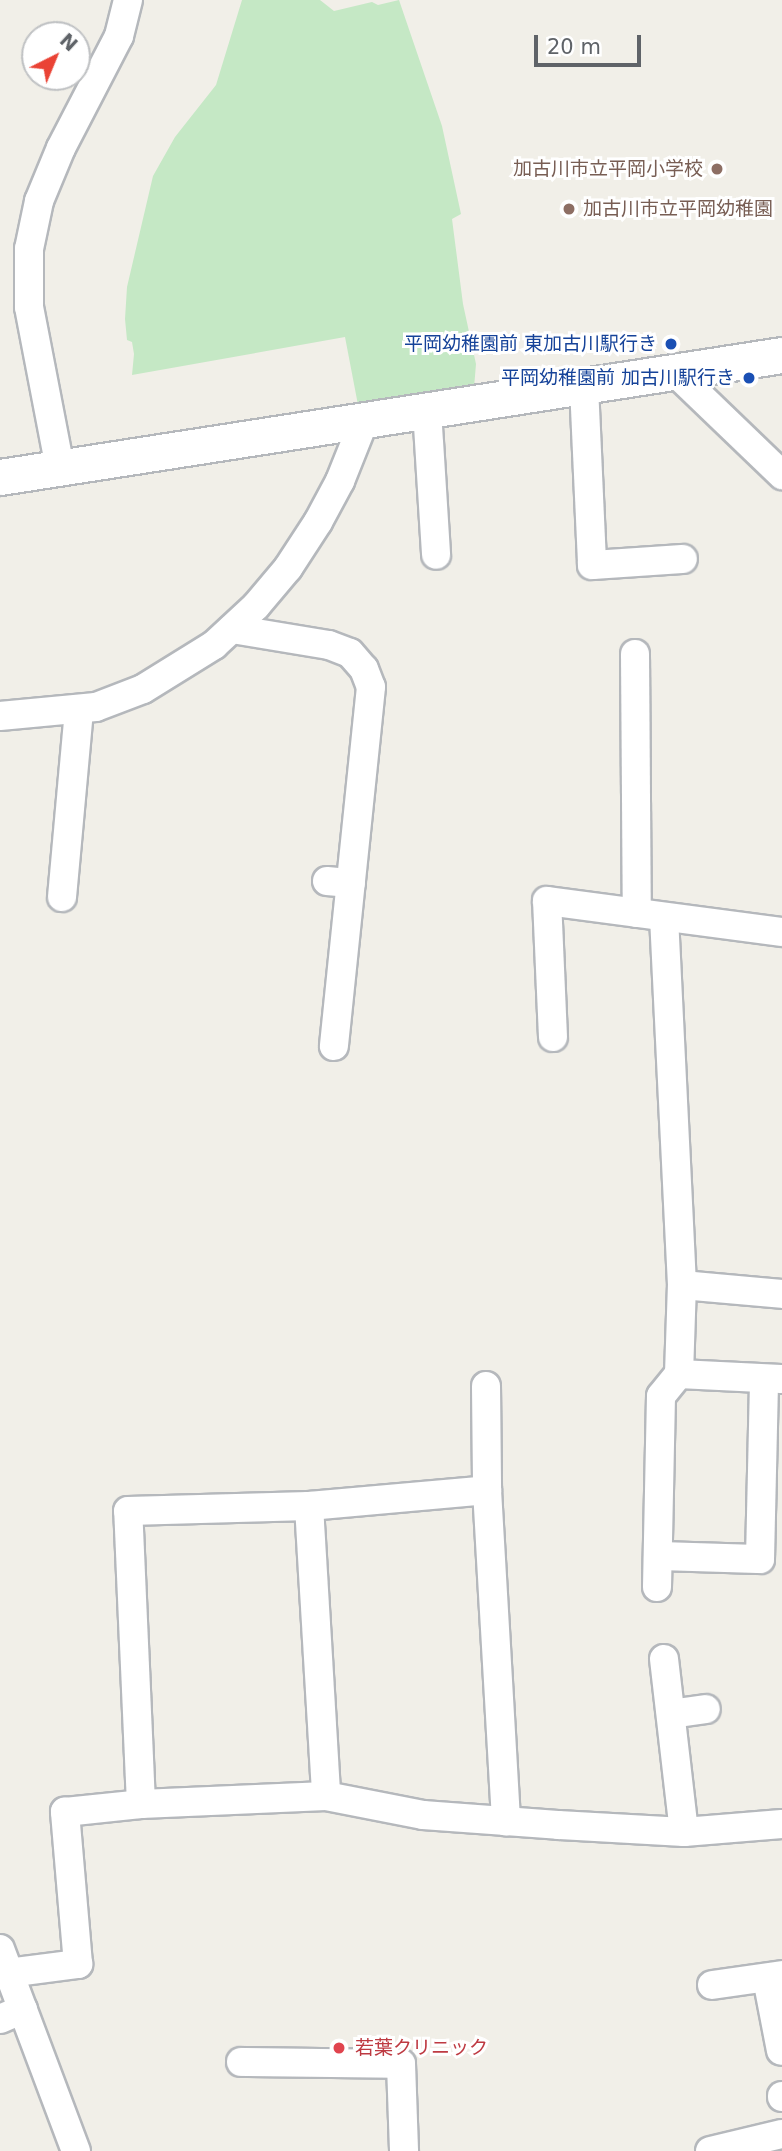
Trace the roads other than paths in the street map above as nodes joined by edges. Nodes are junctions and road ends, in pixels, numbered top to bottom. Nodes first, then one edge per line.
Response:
1 (128, 0) edge
2 (782, 355) edge
3 (676, 372) junction
4 (584, 386) junction
5 (427, 410) junction
6 (364, 421) junction
7 (60, 468) junction
8 (782, 475) edge
9 (0, 477) edge
10 (436, 555) dead end
11 (683, 558) dead end
12 (232, 629) junction
13 (635, 654) dead end
14 (79, 710) junction
15 (0, 716) edge
16 (62, 897) dead end
17 (650, 915) junction
18 (782, 932) edge
19 (553, 1037) dead end
20 (334, 1046) dead end
21 (682, 1285) junction
22 (782, 1294) edge
23 (679, 1374) junction
24 (773, 1379) edge
25 (486, 1386) dead end
26 (486, 1490) junction
27 (309, 1506) junction
28 (658, 1556) junction
29 (657, 1587) dead end
30 (664, 1659) dead end
31 (705, 1709) dead end
32 (671, 1714) junction
33 (326, 1796) junction
34 (141, 1804) junction
35 (506, 1821) junction
36 (782, 1824) edge
37 (684, 1832) junction
38 (4, 1961) edge
39 (775, 1976) edge
40 (712, 1986) dead end
41 (12, 2014) edge
42 (781, 2051) edge
43 (241, 2062) dead end
44 (782, 2134) edge
45 (76, 2151) edge
46 (404, 2151) edge
47 (710, 2151) edge

1 - 7 street
2 - 3 street
3 - 4 street
3 - 8 street
4 - 5 street
4 - 11 street
5 - 6 street
5 - 10 street
6 - 7 street
6 - 12 street
7 - 9 street
12 - 14 street
12 - 20 street
13 - 17 street
14 - 15 street
14 - 16 street
17 - 18 street
17 - 19 street
17 - 21 street
21 - 22 street
21 - 23 street
23 - 24 street
23 - 28 street
24 - 28 street
25 - 26 street
26 - 27 street
26 - 35 street
27 - 33 street
27 - 34 street
28 - 29 street
30 - 32 street
31 - 32 street
32 - 37 street
33 - 34 street
33 - 35 street
34 - 38 street
35 - 37 street
36 - 37 street
38 - 41 street
39 - 40 street
39 - 42 street
41 - 45 street
43 - 46 street
44 - 47 street

